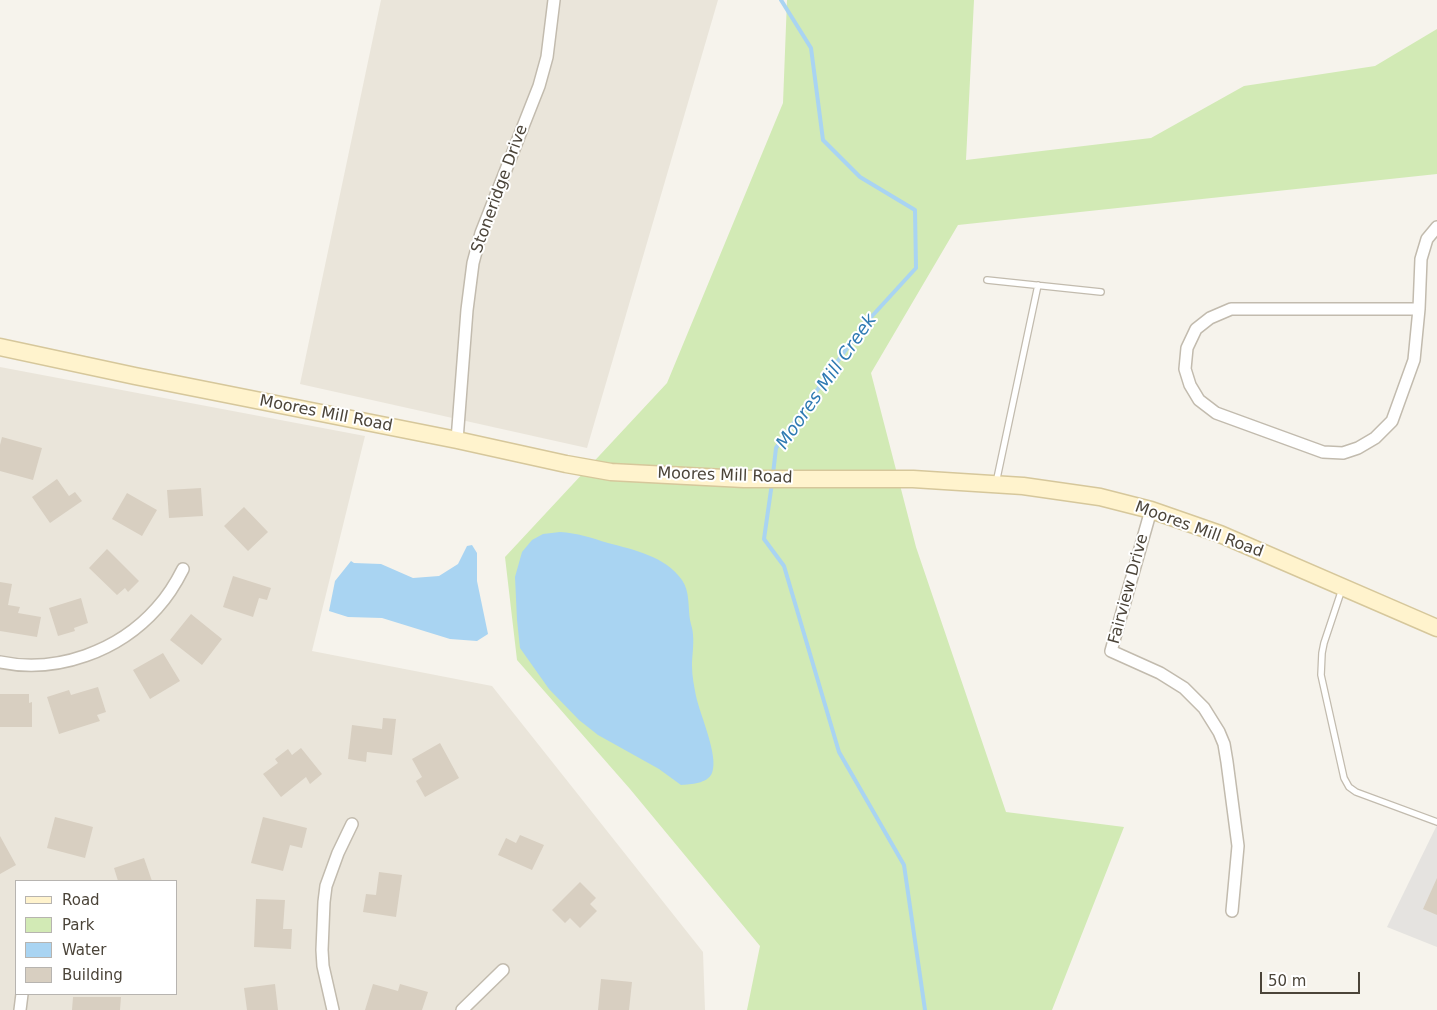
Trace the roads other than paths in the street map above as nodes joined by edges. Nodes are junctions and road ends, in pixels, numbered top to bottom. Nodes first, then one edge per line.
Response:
1 (554, 0) edge
2 (1437, 227) edge
3 (987, 280) dead end
4 (1038, 285) junction
5 (1101, 292) dead end
6 (1419, 309) junction
7 (0, 347) edge
8 (457, 440) junction
9 (996, 484) junction
10 (1151, 510) junction
11 (183, 569) dead end
12 (1343, 587) junction
13 (1437, 628) edge
14 (0, 662) edge
15 (1437, 822) edge
16 (352, 824) dead end
17 (1232, 910) dead end
18 (503, 970) dead end
19 (22, 995) edge
20 (20, 1010) edge
21 (333, 1010) edge
22 (462, 1010) edge

1 - 8 street, Stoneridge Drive
2 - 6 street
3 - 4 lane
4 - 5 lane
4 - 9 lane
6 - 6 street
7 - 8 street, Moores Mill Road
8 - 9 street, Moores Mill Road
9 - 10 street, Moores Mill Road
10 - 12 street, Moores Mill Road
10 - 17 street, Fairview Drive
11 - 14 street
12 - 13 street, Moores Mill Road
12 - 15 lane
16 - 21 street
18 - 22 street
19 - 20 street

